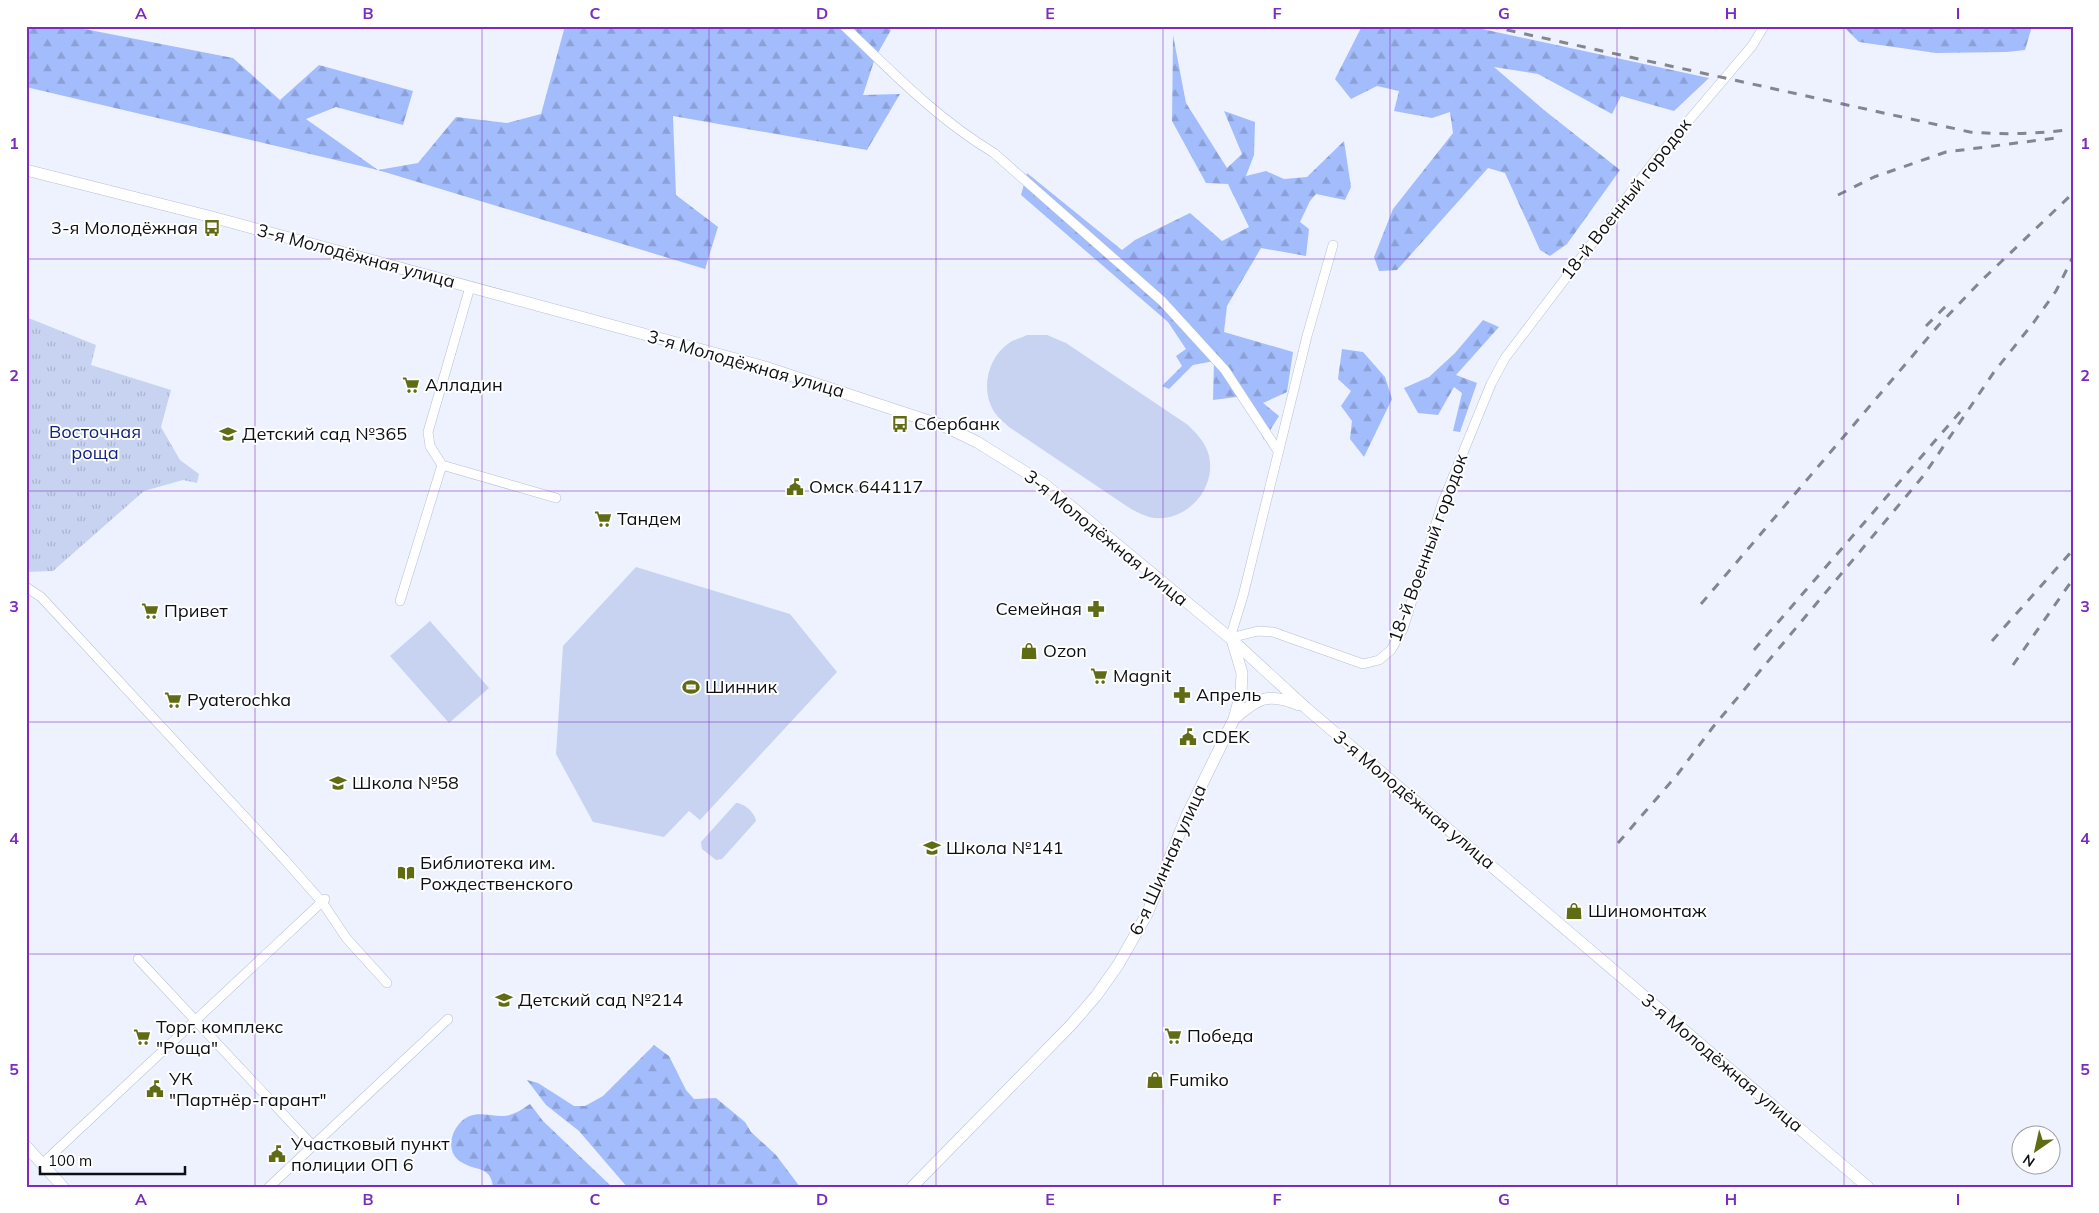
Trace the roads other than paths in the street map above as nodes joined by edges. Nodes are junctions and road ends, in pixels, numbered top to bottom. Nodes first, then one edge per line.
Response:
1 (844, 26) edge
2 (1764, 26) edge
3 (26, 170) edge
4 (1333, 245) dead end
5 (470, 287) junction
6 (1278, 451) junction
7 (442, 465) junction
8 (556, 498) dead end
9 (26, 587) edge
10 (400, 601) dead end
11 (1230, 638) junction
12 (1306, 708) junction
13 (1234, 719) junction
14 (324, 901) junction
15 (138, 959) dead end
16 (387, 983) dead end
17 (448, 1019) dead end
18 (195, 1020) junction
19 (26, 1146) edge
20 (313, 1146) junction
21 (42, 1164) junction
22 (273, 1185) edge
23 (63, 1187) edge
24 (912, 1187) edge
25 (1868, 1187) edge

1 - 6 street
2 - 11 street, 18-й Военный городок
3 - 5 main road, 3-я Молодёжная улица
4 - 6 street
5 - 7 street
5 - 11 main road, 3-я Молодёжная улица
6 - 11 street
7 - 8 street
7 - 10 street
9 - 14 street
11 - 12 main road, 3-я Молодёжная улица
11 - 13 main road, 6-я Шинная улица
12 - 13 main road
12 - 25 main road, 3-я Молодёжная улица
13 - 24 main road, 6-я Шинная улица
14 - 16 street
14 - 18 street
15 - 18 street
17 - 20 street
18 - 20 street
18 - 21 street
19 - 21 main road
20 - 22 street
21 - 23 main road

